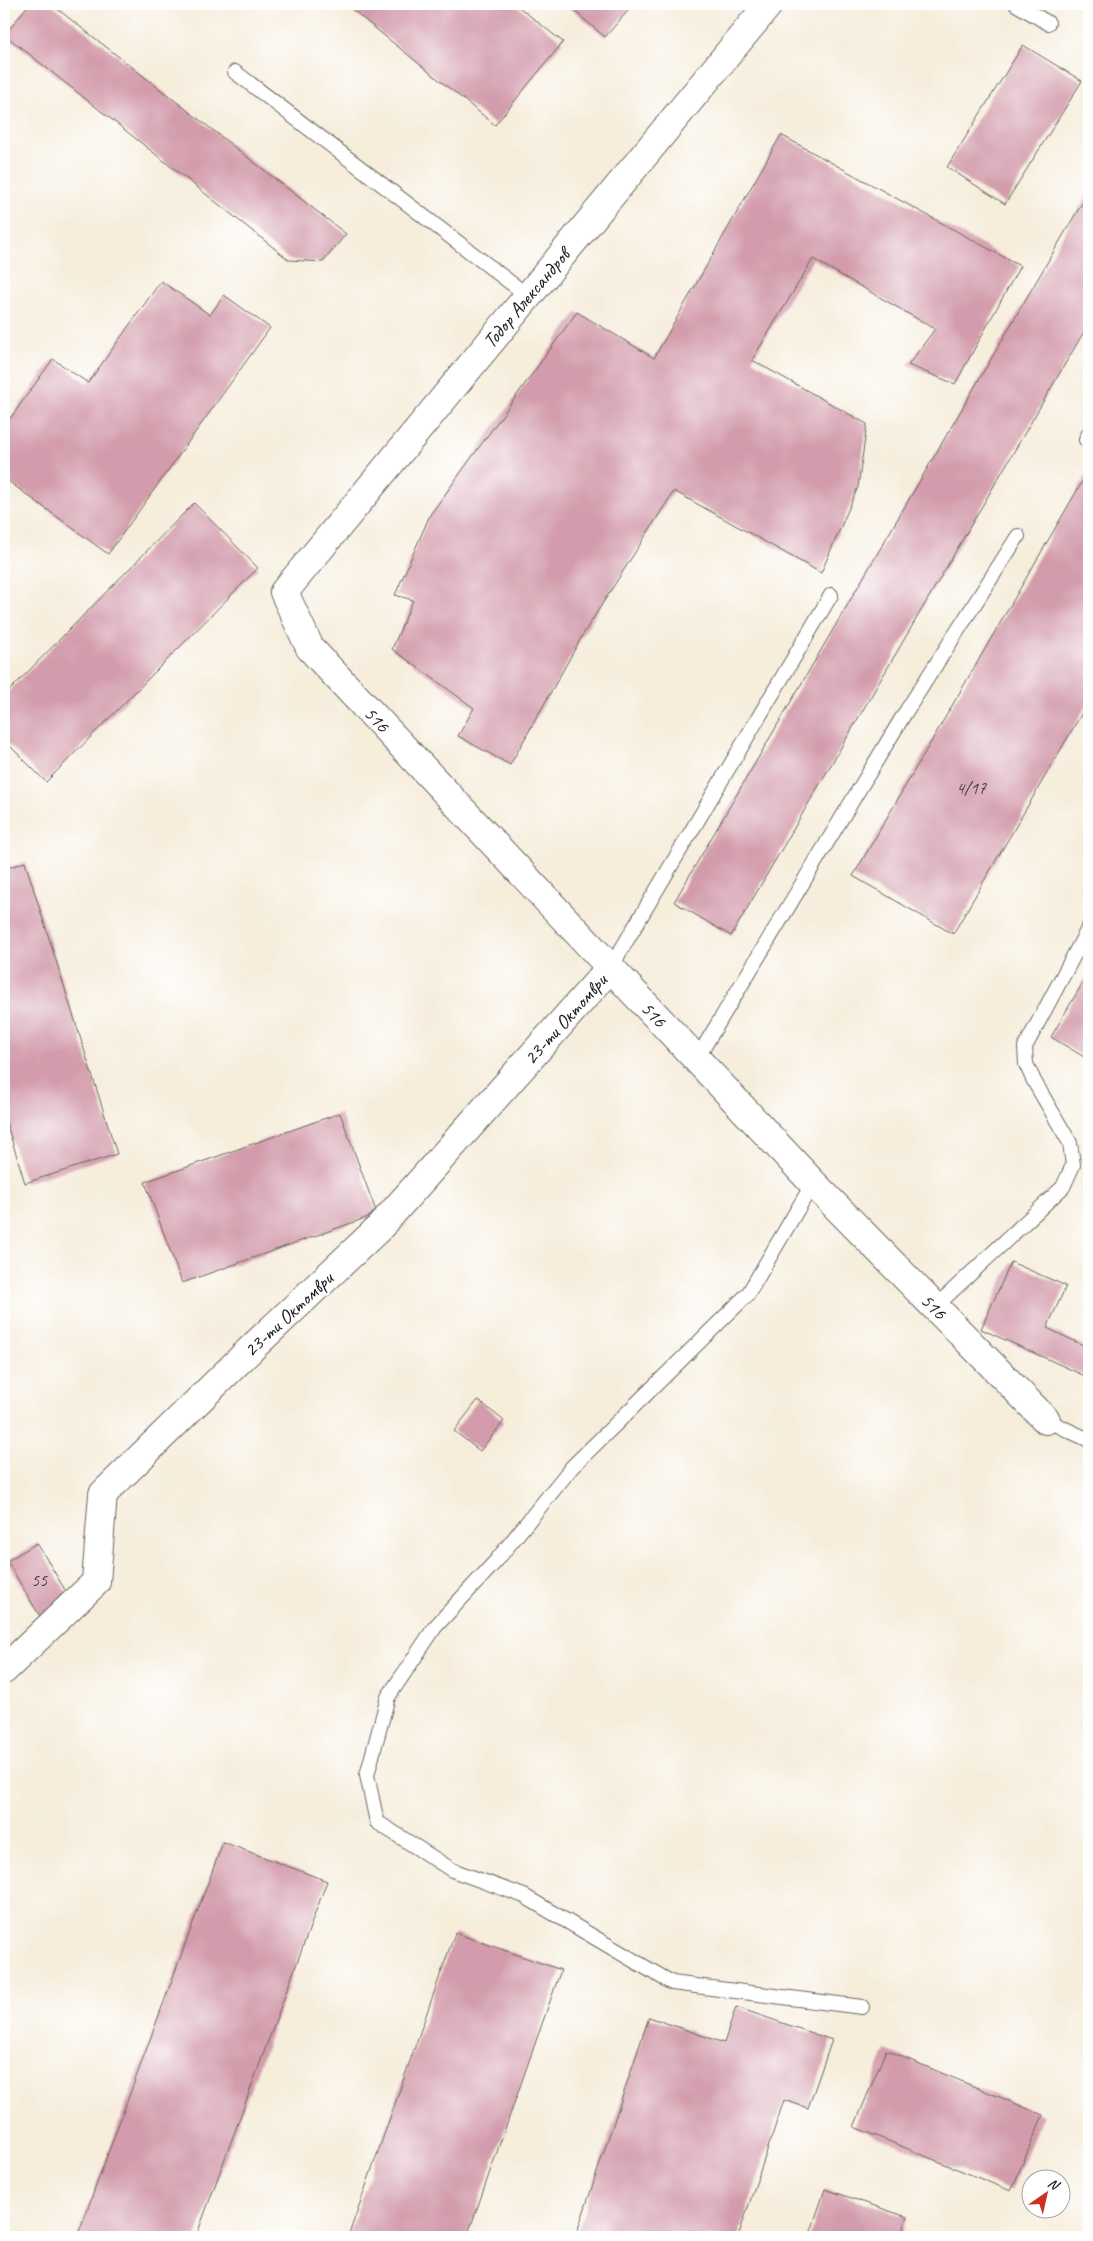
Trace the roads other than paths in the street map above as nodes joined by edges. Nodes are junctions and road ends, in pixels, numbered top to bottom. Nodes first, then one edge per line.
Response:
1 (769, 4) edge
2 (1016, 4) edge
3 (1048, 23) dead end
4 (235, 72) dead end
5 (528, 296) junction
6 (1018, 536) dead end
7 (284, 592) joint
8 (831, 595) dead end
9 (1089, 927) edge
10 (611, 968) junction
11 (696, 1060) junction
12 (813, 1183) junction
13 (935, 1307) junction
14 (1046, 1420) joint
15 (1089, 1440) edge
16 (4, 1670) edge
17 (862, 2007) dead end

1 - 5 street, Тодор Александров
2 - 3 lane
4 - 5 lane
5 - 7 street, Тодор Александров
6 - 11 lane
7 - 10 street, 516
8 - 10 lane
9 - 13 lane
10 - 11 street, 516
10 - 16 street, 23-ти Октомври
11 - 12 street, 516
12 - 13 street, 516
12 - 17 lane
13 - 14 street, 516
14 - 15 lane

